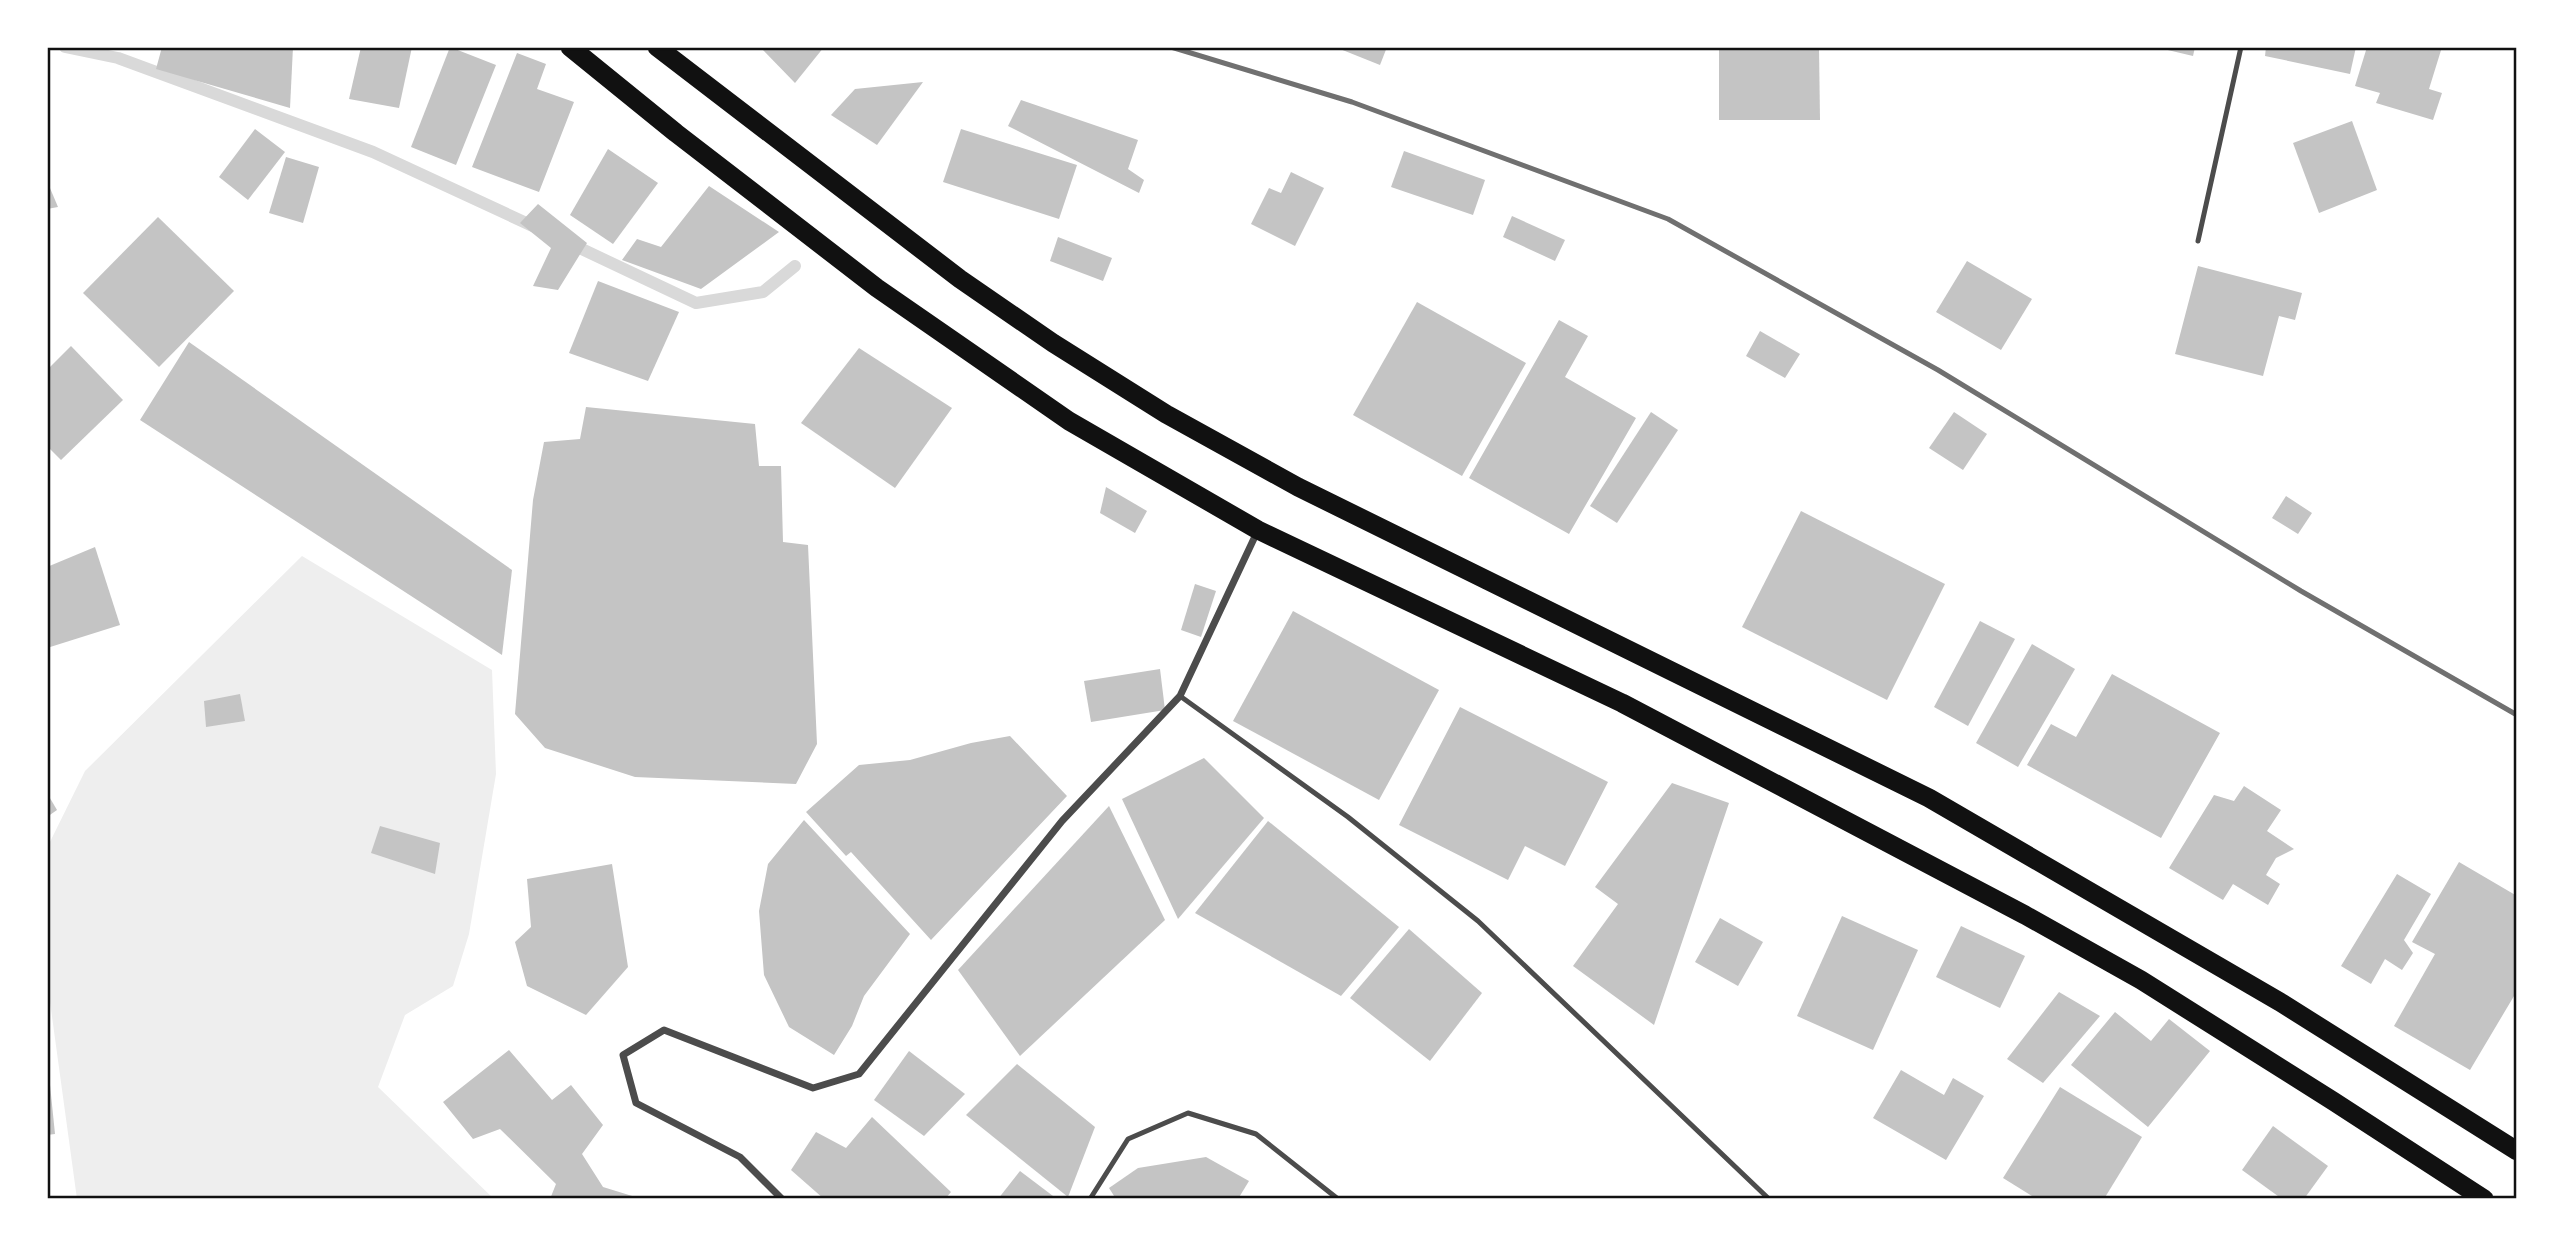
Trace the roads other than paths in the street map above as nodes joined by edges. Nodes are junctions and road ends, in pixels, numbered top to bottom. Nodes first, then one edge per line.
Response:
1 (570, 47) edge
2 (657, 47) edge
3 (2241, 47) edge
4 (2198, 241) dead end
5 (1258, 530) junction
6 (1180, 696) junction
7 (2517, 1151) edge
8 (782, 1199) edge
9 (1090, 1199) edge
10 (1338, 1199) edge
11 (1769, 1199) edge
12 (2484, 1199) edge

1 - 5 highway
2 - 7 highway
3 - 4 lane
5 - 6 street
5 - 12 highway
6 - 8 street
6 - 11 lane
9 - 10 lane

